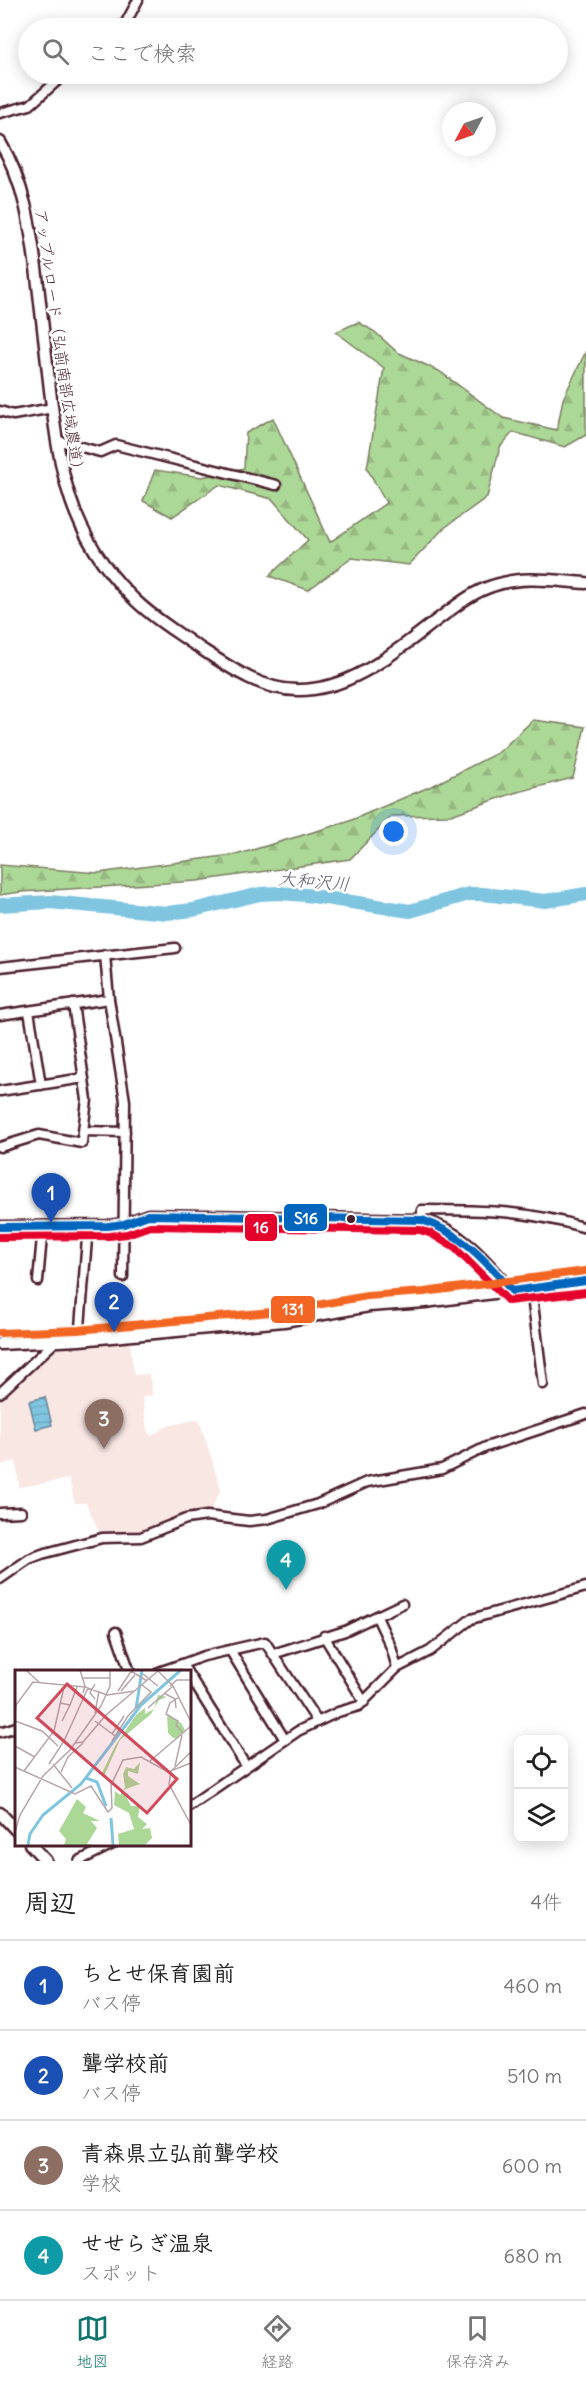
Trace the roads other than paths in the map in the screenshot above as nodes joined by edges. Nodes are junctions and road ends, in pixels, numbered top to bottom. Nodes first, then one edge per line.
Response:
1 (138, 0) edge
2 (128, 18) edge
3 (54, 84) edge
4 (0, 113) edge
5 (0, 142) edge
6 (52, 408) junction
7 (0, 411) edge
8 (57, 440) junction
9 (276, 485) dead end
10 (586, 583) edge
11 (175, 948) dead end
12 (105, 955) junction
13 (0, 967) edge
14 (109, 999) junction
15 (73, 1004) junction
16 (29, 1011) junction
17 (0, 1015) edge
18 (84, 1078) junction
19 (41, 1085) junction
20 (0, 1091) edge
21 (83, 1131) junction
22 (125, 1132) junction
23 (0, 1147) edge
24 (422, 1220) junction
25 (124, 1224) junction
26 (43, 1226) junction
27 (88, 1226) junction
28 (0, 1227) edge
29 (586, 1228) edge
30 (123, 1277) dead end
31 (38, 1281) dead end
32 (586, 1281) edge
33 (531, 1288) junction
34 (512, 1291) junction
35 (56, 1340) junction
36 (79, 1340) junction
37 (0, 1344) edge
38 (543, 1384) dead end
39 (0, 1393) edge
40 (586, 1414) edge
41 (21, 1512) dead end
42 (0, 1513) edge
43 (0, 1579) edge
44 (586, 1587) edge
45 (402, 1604) dead end
46 (376, 1617) junction
47 (116, 1632) dead end
48 (324, 1636) junction
49 (230, 1650) junction
50 (273, 1653) junction
51 (397, 1668) junction
52 (129, 1670) edge
53 (186, 1670) edge
54 (190, 1676) edge
55 (364, 1702) junction
56 (317, 1721) junction
57 (15, 1726) edge
58 (0, 1732) edge
59 (285, 1740) junction
60 (246, 1766) junction
61 (190, 1805) edge
62 (0, 1813) edge
63 (15, 1829) edge
64 (31, 1846) edge
65 (111, 1846) edge
66 (46, 1861) edge
67 (79, 1861) edge

1 - 2 street
3 - 4 street
5 - 6 street, アップルロード（弘前南部広域農道）
6 - 7 street
6 - 8 street, アップルロード（弘前南部広域農道）
8 - 9 street
8 - 10 street, アップルロード（弘前南部広域農道）
11 - 12 street
12 - 13 street
12 - 14 street
14 - 15 street
14 - 22 street
15 - 16 street
15 - 18 street
16 - 17 street
16 - 19 street
18 - 19 street
18 - 21 street
19 - 20 street
21 - 22 street
21 - 23 street
22 - 25 street
24 - 25 street
24 - 29 street
24 - 34 street
25 - 27 street
25 - 30 street
26 - 27 street
26 - 28 street
26 - 31 street
27 - 36 street
32 - 33 street
33 - 34 street
33 - 38 street
34 - 36 street
35 - 36 street
35 - 37 street
35 - 39 street
40 - 43 street
41 - 42 street
44 - 51 street
45 - 46 street
46 - 48 street
46 - 51 street
47 - 52 street
48 - 50 street
48 - 55 street
49 - 50 street
49 - 53 street
49 - 59 street
50 - 56 street
51 - 55 street
54 - 60 street
55 - 56 street
56 - 59 street
57 - 58 street
59 - 60 street
60 - 61 street
62 - 63 street
64 - 66 street
65 - 67 street

